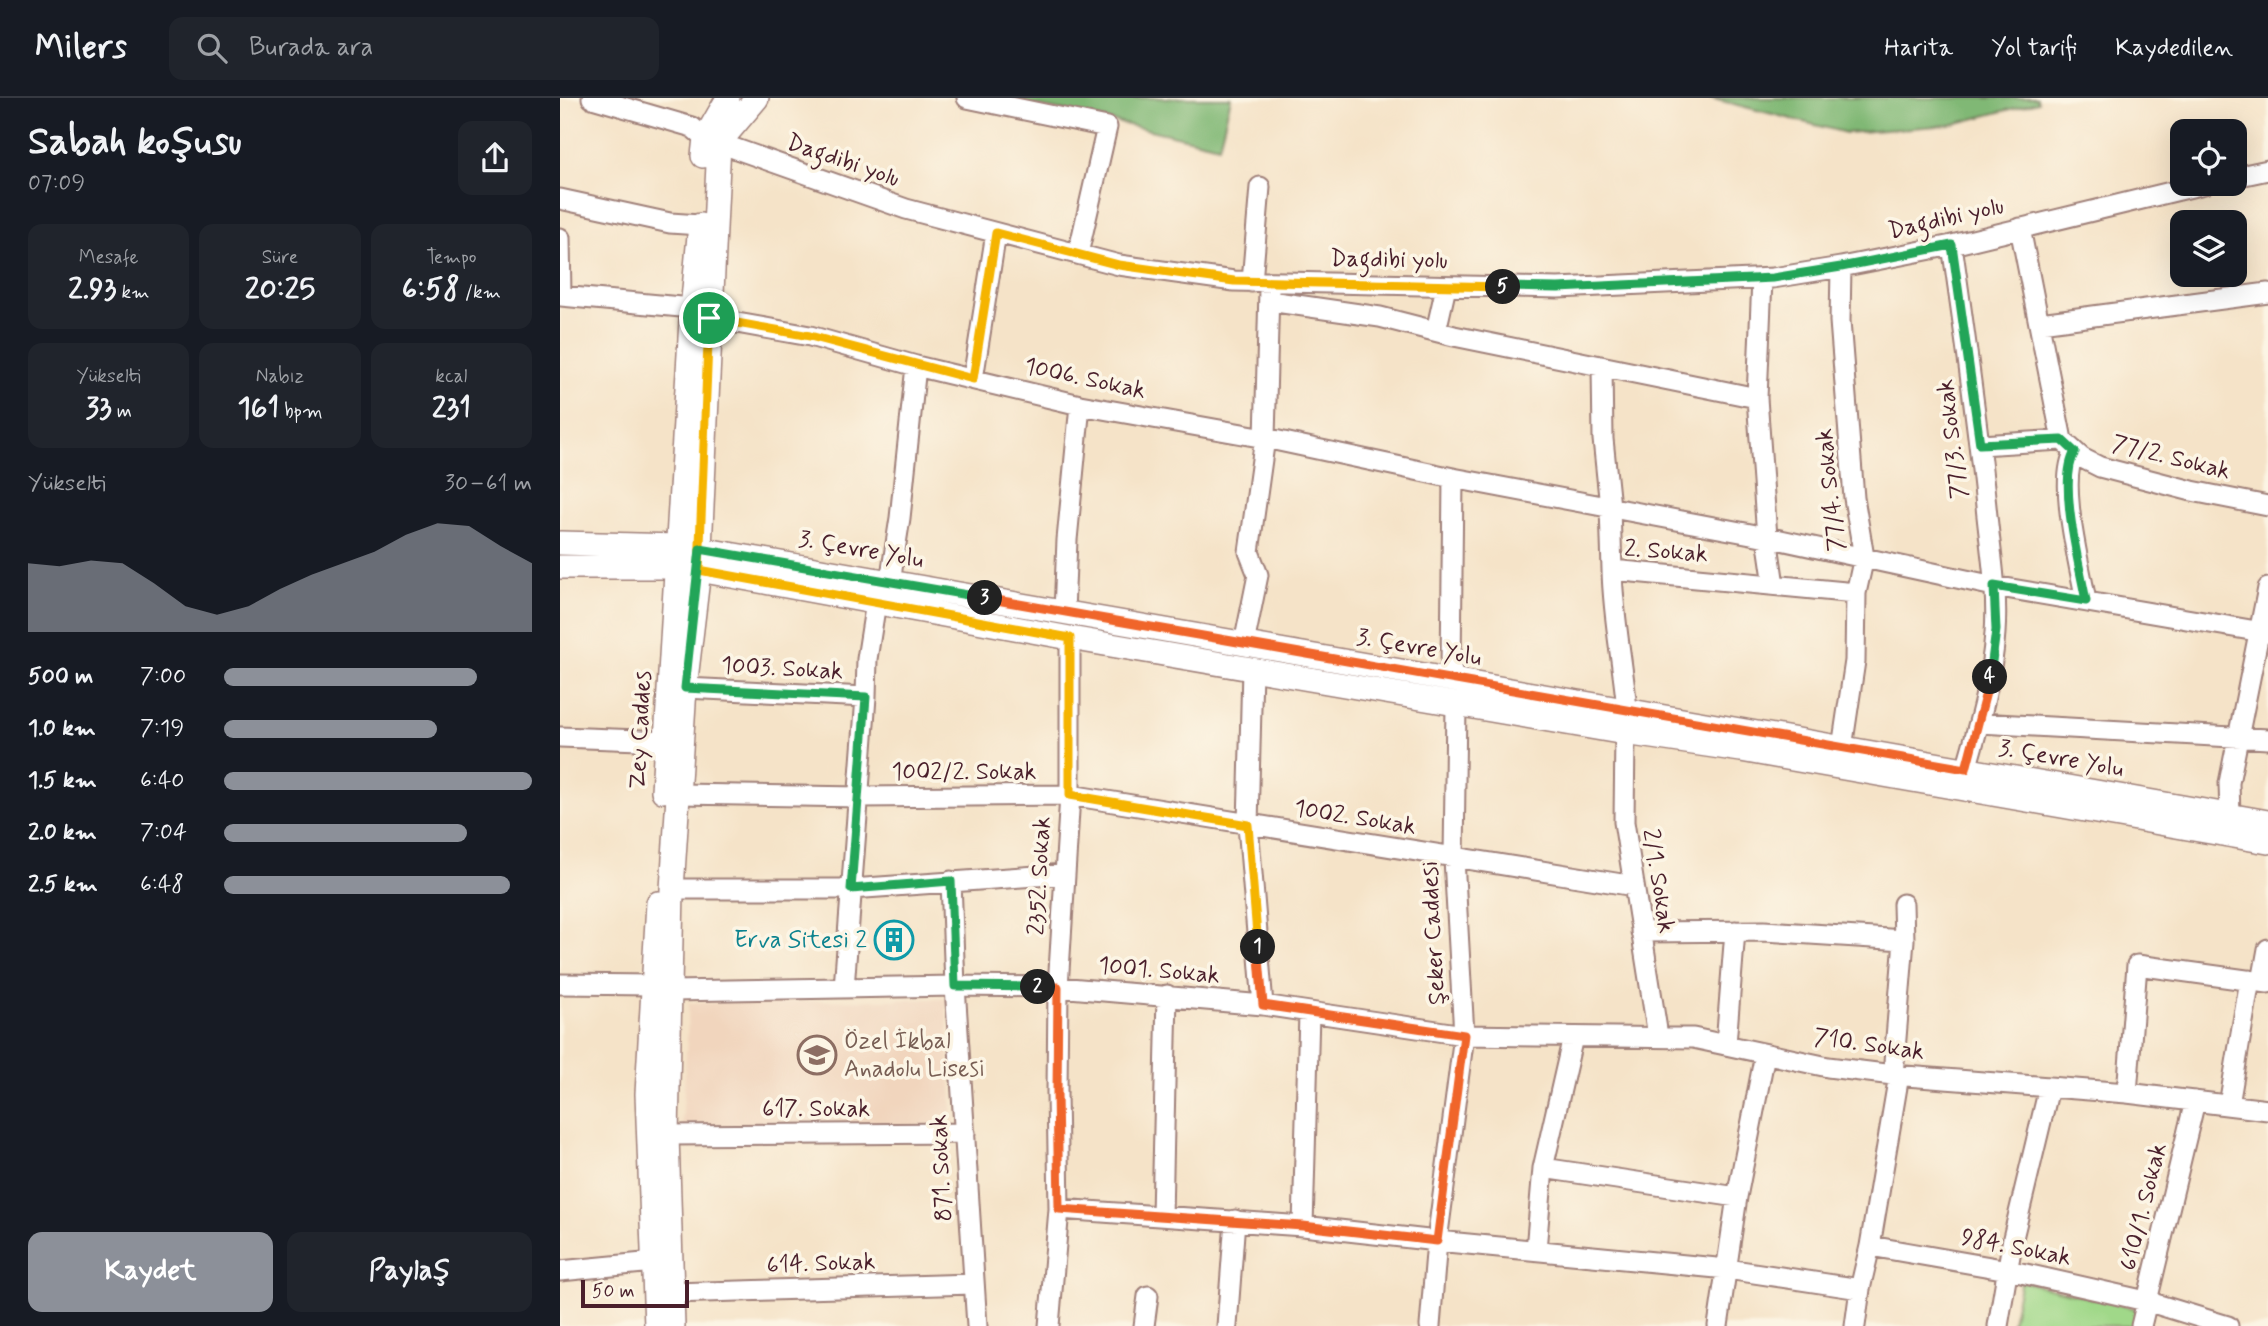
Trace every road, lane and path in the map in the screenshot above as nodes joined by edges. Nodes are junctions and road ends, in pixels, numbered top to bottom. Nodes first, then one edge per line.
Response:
1 (592, 98) edge
2 (728, 98) edge
3 (757, 98) edge
4 (967, 98) edge
5 (712, 140) junction
6 (2268, 170) edge
7 (2247, 174) edge
8 (1260, 187) dead end
9 (2170, 192) edge
10 (560, 200) edge
11 (700, 225) junction
12 (2020, 228) junction
13 (996, 233) junction
14 (560, 238) edge
15 (1952, 245) junction
16 (1078, 254) junction
17 (1841, 267) junction
18 (1762, 278) junction
19 (1446, 287) junction
20 (1264, 288) junction
21 (2268, 293) edge
22 (560, 296) edge
23 (701, 313) junction
24 (2040, 323) junction
25 (1436, 331) junction
26 (916, 366) junction
27 (1602, 367) junction
28 (973, 379) junction
29 (1756, 398) junction
30 (1080, 405) junction
31 (1265, 438) junction
32 (1980, 444) junction
33 (2069, 446) junction
34 (1453, 478) junction
35 (2268, 506) edge
36 (1610, 507) junction
37 (1766, 537) junction
38 (560, 543) edge
39 (1864, 557) junction
40 (688, 558) junction
41 (560, 567) edge
42 (1612, 570) junction
43 (890, 582) junction
44 (1774, 585) junction
45 (1994, 586) junction
46 (2268, 588) edge
47 (1856, 593) junction
48 (2086, 601) junction
49 (876, 602) junction
50 (1064, 612) junction
51 (2264, 632) edge
52 (1070, 638) junction
53 (1244, 644) junction
54 (1252, 669) junction
55 (1457, 681) junction
56 (685, 688) junction
57 (866, 697) junction
58 (1456, 704) junction
59 (1626, 722) junction
60 (1980, 723) junction
61 (560, 737) edge
62 (2238, 737) junction
63 (2268, 739) edge
64 (666, 741) junction
65 (1842, 748) junction
66 (1966, 769) junction
67 (678, 794) junction
68 (1070, 795) junction
69 (860, 797) junction
70 (2230, 815) junction
71 (2268, 822) edge
72 (1248, 825) junction
73 (2268, 842) edge
74 (1454, 859) junction
75 (1064, 874) junction
76 (951, 881) junction
77 (1634, 886) junction
78 (672, 889) junction
79 (851, 889) junction
80 (1903, 904) dead end
81 (1735, 930) junction
82 (1642, 932) junction
83 (1904, 940) junction
84 (2268, 949) edge
85 (2260, 982) edge
86 (560, 984) edge
87 (955, 986) junction
88 (1058, 987) junction
89 (662, 988) junction
90 (844, 988) junction
91 (1167, 995) junction
92 (1263, 1005) junction
93 (1308, 1013) junction
94 (1464, 1035) junction
95 (1658, 1036) junction
96 (1573, 1037) junction
97 (1726, 1044) junction
98 (1765, 1054) junction
99 (1896, 1075) junction
100 (2049, 1088) junction
101 (2127, 1093) junction
102 (2195, 1101) junction
103 (2229, 1105) junction
104 (2268, 1110) edge
105 (965, 1133) junction
106 (667, 1135) junction
107 (1543, 1168) junction
108 (1737, 1198) junction
109 (1059, 1209) junction
110 (1162, 1216) junction
111 (1235, 1220) junction
112 (1303, 1226) junction
113 (1437, 1241) junction
114 (1870, 1246) junction
115 (1536, 1250) junction
116 (654, 1262) junction
117 (1727, 1269) junction
118 (560, 1270) edge
119 (2008, 1270) junction
120 (973, 1283) junction
121 (1860, 1289) junction
122 (672, 1293) junction
123 (1148, 1296) dead end
124 (2146, 1301) junction
125 (656, 1326) edge
126 (673, 1326) edge
127 (977, 1326) edge
128 (1049, 1326) edge
129 (1144, 1326) edge
130 (1227, 1326) edge
131 (1430, 1326) edge
132 (1718, 1326) edge
133 (1855, 1326) edge
134 (1998, 1326) edge
135 (2141, 1326) edge
136 (2228, 1326) edge

1 - 5 street, Dagdibi yolu
2 - 5 main road
3 - 5 main road
4 - 16 street
5 - 11 main road, Zey Caddes
5 - 13 street, Dagdibi yolu
5 - 23 main road, Zey Caddes
6 - 7 street
8 - 20 street
9 - 12 street, Dagdibi yolu
10 - 11 street
11 - 23 main road, Zey Caddes
12 - 15 street, Dagdibi yolu
12 - 24 street
13 - 16 street, Dagdibi yolu
13 - 28 street
14 - 22 street, 1006. Sokak
15 - 17 street, Dagdibi yolu
15 - 32 street, 77/3. Sokak
16 - 20 street, Dagdibi yolu
17 - 18 street, Dagdibi yolu
17 - 39 street, 77/4. Sokak
18 - 19 street, Dagdibi yolu
18 - 29 street
19 - 20 street, Dagdibi yolu
19 - 25 street
20 - 25 street
20 - 31 street
21 - 24 street
22 - 23 street, 1006. Sokak
23 - 26 street, 1006. Sokak
23 - 40 main road, Zey Caddes
24 - 33 street
25 - 27 street
26 - 28 street, 1006. Sokak
26 - 43 street
27 - 29 street
27 - 36 street
28 - 30 street, 1006. Sokak
29 - 37 street
30 - 31 street, 1006. Sokak
30 - 50 street
31 - 34 street, 1006. Sokak
31 - 53 street
32 - 33 street
32 - 45 street, 77/3. Sokak
33 - 35 street, 77/2. Sokak
33 - 48 street
34 - 36 street, 1006. Sokak
34 - 55 street
36 - 37 street, 1006. Sokak
36 - 42 street
37 - 39 street, 1006. Sokak
37 - 44 street
38 - 40 main road, 3. Çevre Yolu
39 - 45 street, 1006. Sokak
39 - 47 street, 77/4. Sokak
40 - 41 main road, 3. Çevre Yolu
40 - 43 main road, 3. Çevre Yolu
40 - 49 main road, 3. Çevre Yolu
40 - 56 main road, Zey Caddes
40 - 64 main road, Zey Caddes
42 - 44 street, 2. Sokak
42 - 59 street, 2. Sokak
43 - 50 main road, 3. Çevre Yolu
44 - 47 street, 2. Sokak
45 - 48 street, 1006. Sokak
45 - 60 street, 77/3. Sokak
46 - 51 street
47 - 65 street, 77/4. Sokak
48 - 51 street, 1006. Sokak
49 - 52 main road, 3. Çevre Yolu
49 - 57 street, 1003. Sokak
50 - 53 main road, 3. Çevre Yolu
51 - 62 street
52 - 54 main road, 3. Çevre Yolu
52 - 68 street, 2352. Sokak
53 - 55 main road, 3. Çevre Yolu
54 - 58 main road, 3. Çevre Yolu
54 - 72 street
55 - 59 main road, 3. Çevre Yolu
56 - 57 street, 1003. Sokak
56 - 67 main road, Zey Caddes
57 - 69 street
58 - 59 main road, 3. Çevre Yolu
58 - 74 street, Şeker Caddesi
59 - 65 main road, 3. Çevre Yolu
59 - 73 main road, 3. Çevre Yolu
59 - 77 street, 2/1. Sokak
60 - 62 street
60 - 66 street, 77/3. Sokak
61 - 64 street
62 - 63 street
62 - 70 street
64 - 89 main road, Zey Caddes
65 - 66 main road, 3. Çevre Yolu
66 - 70 main road, 3. Çevre Yolu
67 - 69 street, 1002/2. Sokak
67 - 78 main road, Zey Caddes
68 - 69 street, 1002/2. Sokak
68 - 72 street, 1002/2. Sokak
68 - 75 street, 2352. Sokak
69 - 79 street
70 - 71 main road, 3. Çevre Yolu
72 - 74 street, 1002. Sokak
72 - 92 street
74 - 77 street, 1002. Sokak
74 - 94 street, Şeker Caddesi
75 - 76 street
75 - 88 street, 2352. Sokak
76 - 79 street
76 - 87 street, 871. Sokak
77 - 82 street, 2/1. Sokak
78 - 79 street
78 - 89 main road, Zey Caddes
79 - 90 street
80 - 83 street
81 - 82 street
81 - 83 street
81 - 97 street
82 - 95 street, 2/1. Sokak
83 - 99 street
84 - 85 street
85 - 101 street
85 - 103 street
86 - 89 street, 1001. Sokak
87 - 88 street, 1001. Sokak
87 - 90 street, 1001. Sokak
87 - 105 street, 871. Sokak
88 - 91 street, 1001. Sokak
88 - 109 street, 2352. Sokak
89 - 90 street, 1001. Sokak
89 - 106 main road, Zey Caddes
89 - 116 main road, Zey Caddes
91 - 92 street, 1001. Sokak
91 - 110 street
92 - 93 street, 1001. Sokak
93 - 94 street, 1001. Sokak
93 - 112 street
94 - 96 street, 710. Sokak
94 - 113 street, Şeker Caddesi
95 - 96 street, 710. Sokak
95 - 97 street, 710. Sokak
96 - 107 street
97 - 98 street, 710. Sokak
98 - 99 street, 710. Sokak
98 - 108 street
99 - 100 street, 710. Sokak
99 - 114 street
100 - 101 street, 710. Sokak
100 - 119 street
101 - 102 street, 710. Sokak
102 - 103 street, 710. Sokak
102 - 124 street, 610/1. Sokak
103 - 104 street, 710. Sokak
105 - 106 street, 617. Sokak
105 - 120 street, 871. Sokak
106 - 122 main road, Zey Caddes
107 - 108 street
107 - 115 street
108 - 117 street
109 - 110 street
109 - 128 street, 2352. Sokak
110 - 111 street
111 - 112 street
111 - 130 street
112 - 113 street
113 - 115 street
113 - 131 street, Şeker Caddesi
114 - 119 street, 984. Sokak
114 - 121 street
115 - 117 street
116 - 118 street
116 - 125 main road, Zey Caddes
117 - 121 street
117 - 132 street
119 - 124 street, 984. Sokak
119 - 134 street
120 - 122 street, 614. Sokak
120 - 127 street, 871. Sokak
121 - 133 street
122 - 126 main road, Zey Caddes
123 - 129 street
124 - 135 street, 610/1. Sokak
124 - 136 street, 984. Sokak

